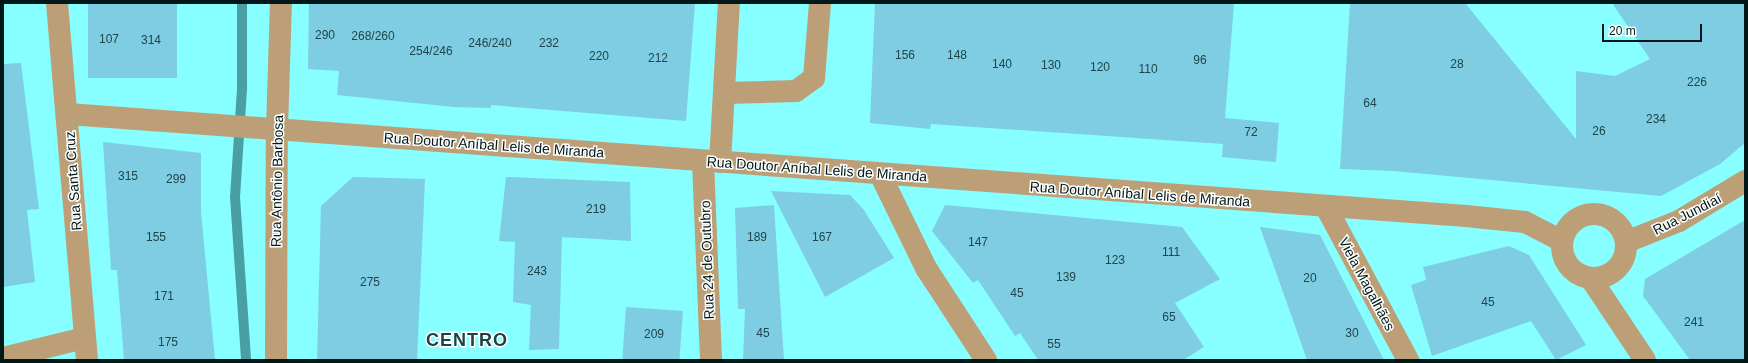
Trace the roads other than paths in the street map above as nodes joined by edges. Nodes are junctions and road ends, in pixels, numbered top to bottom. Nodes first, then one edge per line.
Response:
1 (57, 3) edge
2 (281, 3) edge
3 (729, 3) edge
4 (820, 3) edge
5 (724, 93) junction
6 (68, 114) junction
7 (277, 129) junction
8 (711, 161) junction
9 (880, 174) junction
10 (1745, 181) edge
11 (1326, 208) junction
12 (1562, 241) junction
13 (1626, 242) junction
14 (1591, 279) junction
15 (84, 338) junction
16 (3, 358) edge
17 (87, 360) edge
18 (276, 360) edge
19 (711, 360) edge
20 (986, 360) edge
21 (1408, 360) edge
22 (1645, 360) edge

1 - 6 street, Rua Santa Cruz
2 - 7 street, Rua Antônio Barbosa
3 - 5 street, Rua 24 de Outubro
4 - 5 street
5 - 8 street, Rua 24 de Outubro
6 - 7 street, Rua Doutor Aníbal Lelis de Miranda
6 - 15 street, Rua Santa Cruz
7 - 8 street, Rua Doutor Aníbal Lelis de Miranda
7 - 18 street, Rua Antônio Barbosa
8 - 9 street, Rua Doutor Aníbal Lelis de Miranda
8 - 19 street, Rua 24 de Outubro
9 - 11 street, Rua Doutor Aníbal Lelis de Miranda
9 - 20 street
10 - 13 street, Rua Jundiaí
11 - 12 street, Rua Doutor Aníbal Lelis de Miranda
11 - 21 street, Viela Magalhães
12 - 13 street
12 - 14 street
13 - 14 street
14 - 22 street
15 - 16 street
15 - 17 street, Rua Santa Cruz

